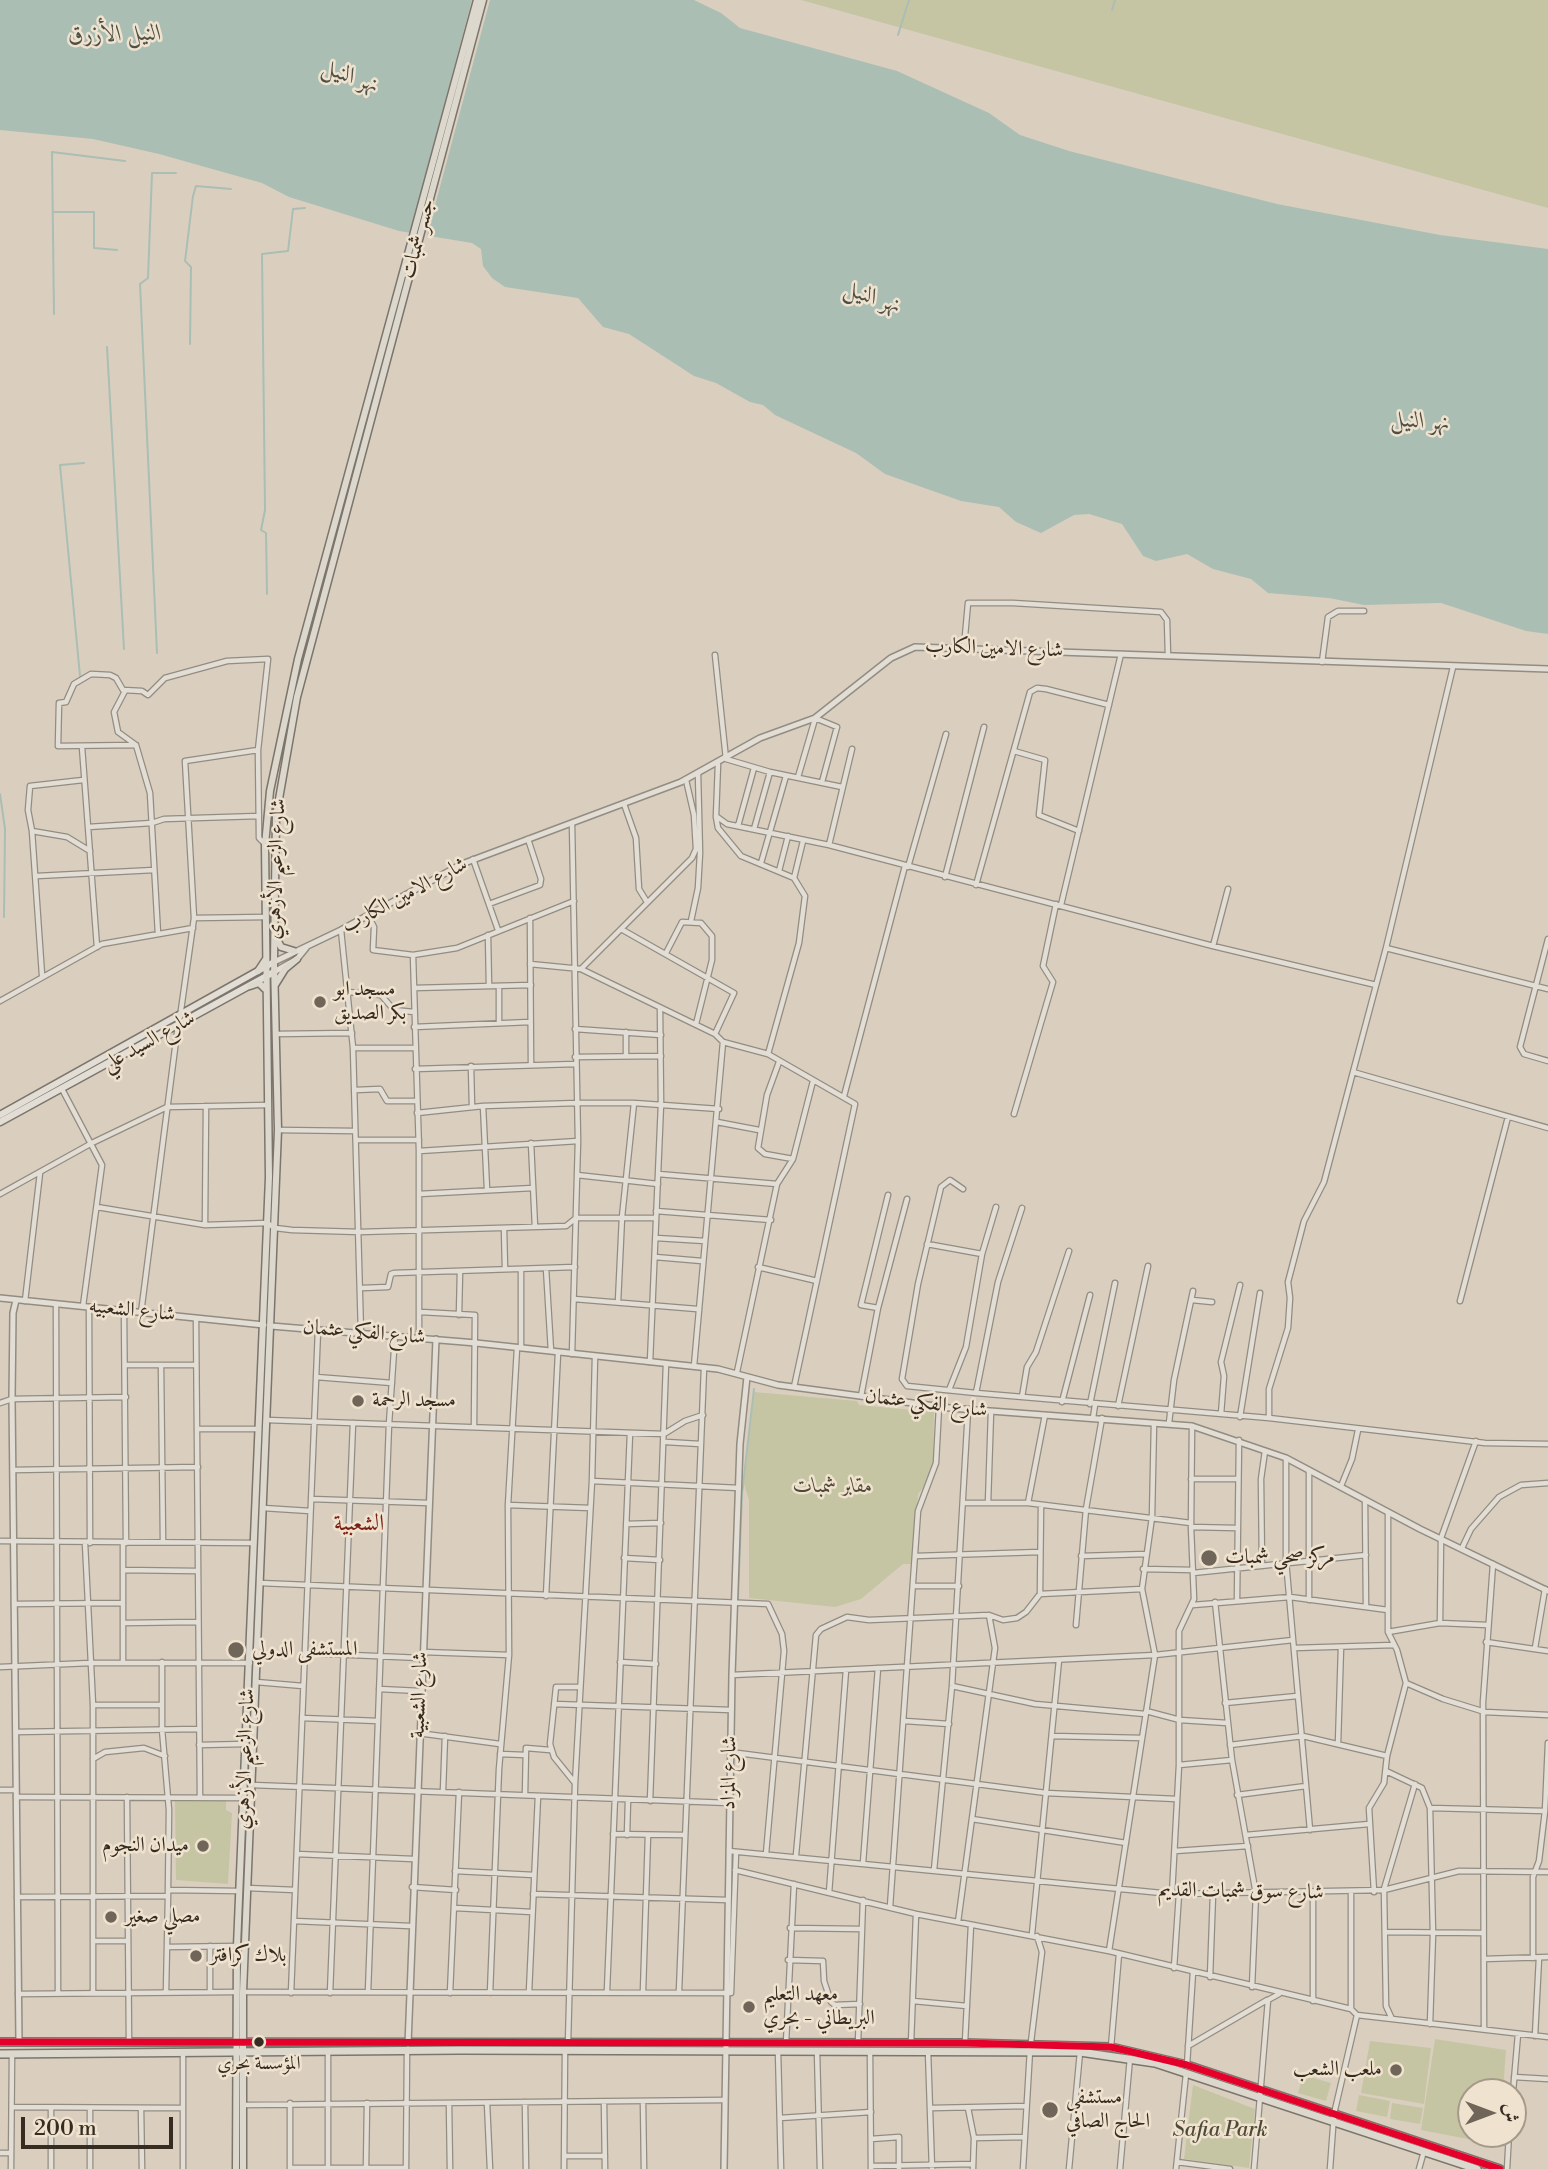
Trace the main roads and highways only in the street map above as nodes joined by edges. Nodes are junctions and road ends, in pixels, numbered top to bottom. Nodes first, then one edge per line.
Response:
1 (477, 0) edge
2 (483, 0) edge
3 (351, 476) junction
4 (274, 927) junction
5 (294, 951) road end
6 (267, 954) junction
7 (297, 959) road end
8 (274, 962) junction
9 (266, 965) junction
10 (258, 971) junction
11 (274, 972) junction
12 (267, 976) junction
13 (250, 986) junction
14 (274, 987) junction
15 (266, 994) junction
16 (0, 1115) edge
17 (0, 1122) edge
18 (267, 1325) junction
19 (244, 1889) junction
20 (239, 1992) junction
21 (0, 2042) edge
22 (239, 2047) junction
23 (408, 2047) junction
24 (724, 2047) junction
25 (1030, 2047) junction
26 (0, 2053) edge
27 (1186, 2069) junction
28 (1335, 2118) junction
29 (1453, 2165) edge
30 (236, 2169) edge
31 (243, 2169) edge
32 (1478, 2169) edge
33 (1500, 2169) edge

1 - 3 main road, جسر شمبات
2 - 3 main road, جسر شمبات
3 - 4 main road, شارع الزعيم الأزهري
3 - 6 main road, شارع الزعيم الأزهري
4 - 5 main road
4 - 8 main road, شارع الزعيم الأزهري
6 - 9 main road, شارع الزعيم الأزهري
6 - 10 main road
7 - 14 main road
8 - 9 main road, شارع السيد علي
8 - 11 main road, شارع الزعيم الأزهري
9 - 10 main road, شارع السيد علي
9 - 12 main road, شارع الزعيم الأزهري
10 - 16 main road, شارع السيد علي
11 - 12 main road, شارع السيد علي
11 - 14 main road, شارع الزعيم الأزهري
12 - 13 main road, شارع السيد علي
12 - 15 main road, شارع الزعيم الأزهري
13 - 15 main road
13 - 17 main road, شارع السيد علي
14 - 18 main road, شارع الزعيم الأزهري
15 - 18 main road, شارع الزعيم الأزهري
18 - 19 main road, شارع الزعيم الأزهري
18 - 19 main road, شارع الزعيم الأزهري
19 - 20 main road, شارع الزعيم الأزهري
19 - 20 main road, شارع الزعيم الأزهري
20 - 22 main road, شارع الزعيم الأزهري
21 - 22 highway
22 - 23 highway
22 - 23 highway
22 - 26 highway
22 - 30 main road, شارع الزعيم الأزهري
22 - 31 main road, شارع الزعيم الأزهري
23 - 24 highway
24 - 25 highway
24 - 25 highway
25 - 27 highway
25 - 27 highway
27 - 28 highway
28 - 29 highway
28 - 33 highway
29 - 32 highway

